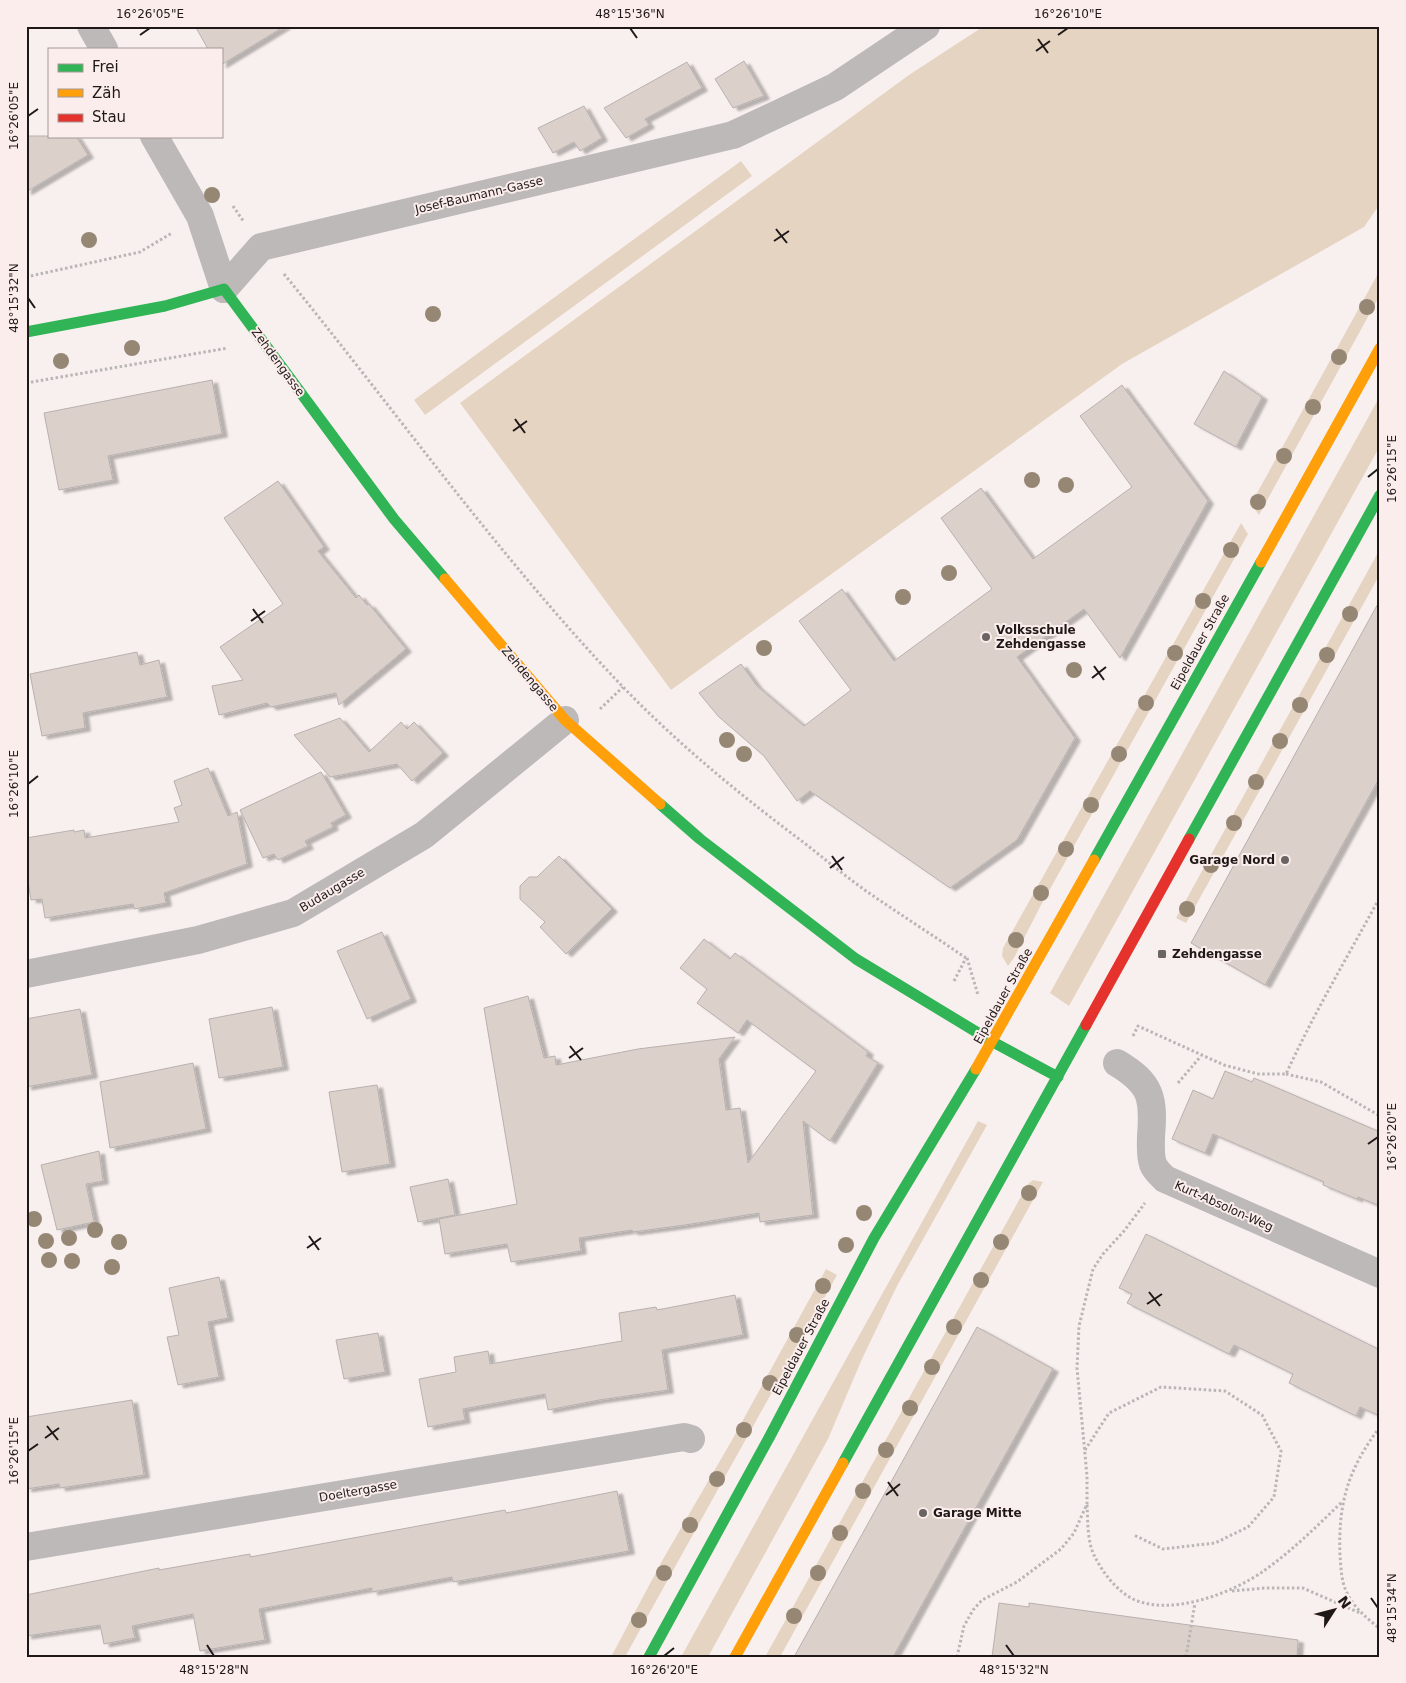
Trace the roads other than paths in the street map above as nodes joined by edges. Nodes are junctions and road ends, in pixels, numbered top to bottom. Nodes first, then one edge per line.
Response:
1 (926, 26) edge
2 (155, 138) edge
3 (224, 289) junction
4 (26, 332) edge
5 (1380, 348) edge
6 (1380, 495) edge
7 (565, 720) junction
8 (26, 974) edge
9 (993, 1042) junction
10 (1117, 1063) dead end
11 (1058, 1077) junction
12 (1380, 1274) edge
13 (690, 1438) dead end
14 (26, 1547) edge
15 (648, 1657) edge
16 (735, 1657) edge

1 - 3 street, Josef-Baumann-Gasse
2 - 3 street, Zehdengasse
3 - 4 main road
3 - 7 main road, Zehdengasse
5 - 9 main road, Eipeldauer Straße
6 - 11 main road
7 - 8 street, Budaugasse
7 - 9 main road, Zehdengasse
9 - 11 main road, Zehdengasse
9 - 15 main road, Eipeldauer Straße
10 - 12 street, Kurt-Absolon-Weg
11 - 16 main road
13 - 14 street, Doeltergasse

